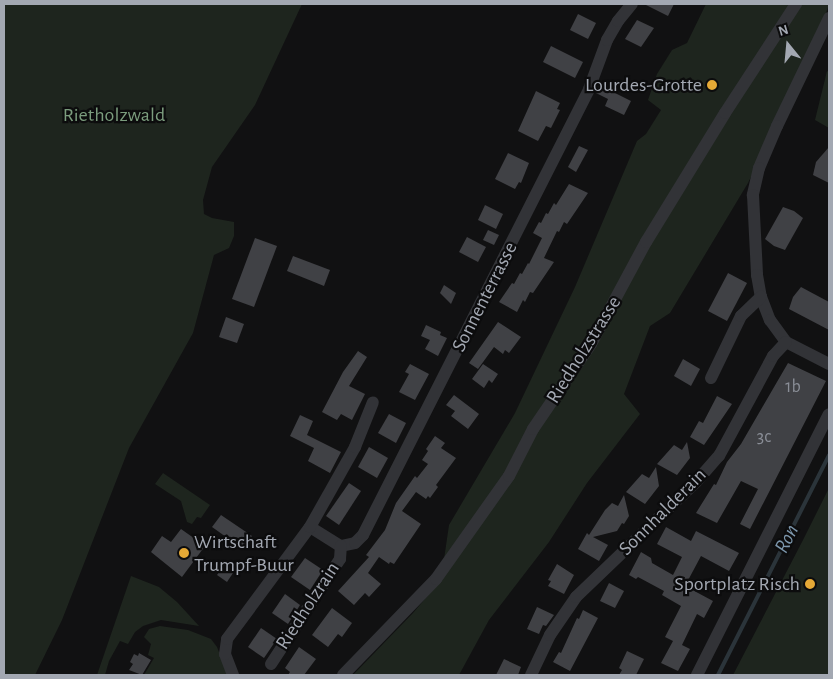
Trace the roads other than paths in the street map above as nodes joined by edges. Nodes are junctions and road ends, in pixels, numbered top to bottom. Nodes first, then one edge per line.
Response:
1 (632, 4) edge
2 (796, 4) edge
3 (829, 18) edge
4 (761, 297) junction
5 (786, 342) junction
6 (829, 364) edge
7 (711, 378) dead end
8 (373, 402) dead end
9 (829, 414) edge
10 (310, 527) junction
11 (341, 546) junction
12 (270, 664) dead end
13 (233, 675) edge
14 (343, 675) edge
15 (531, 675) edge
16 (697, 675) edge

1 - 11 street, Sonnenterrasse
2 - 14 street, Riedholzstrasse
3 - 4 street
4 - 5 street
4 - 7 street
5 - 6 street
5 - 15 street, Sonnhalderain
8 - 10 street
9 - 16 street
10 - 11 street
10 - 13 street
11 - 12 street, Riedholzrain

